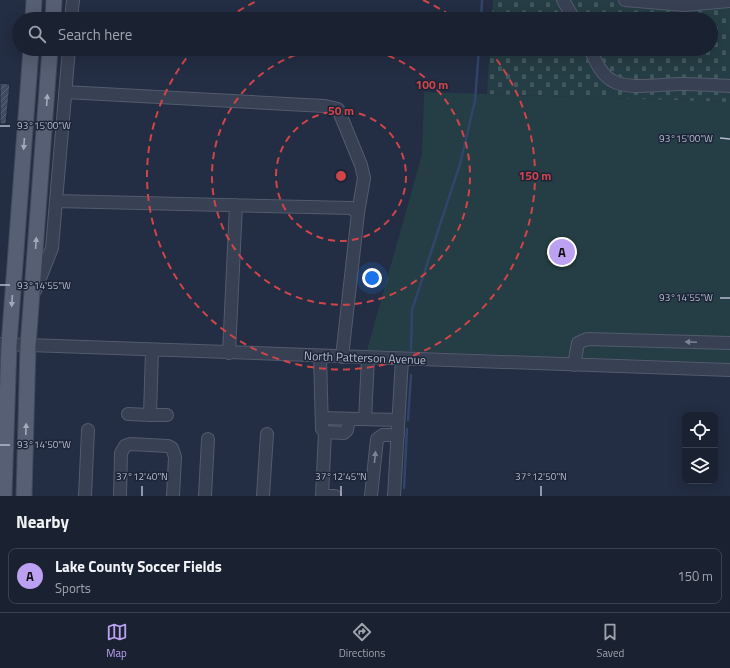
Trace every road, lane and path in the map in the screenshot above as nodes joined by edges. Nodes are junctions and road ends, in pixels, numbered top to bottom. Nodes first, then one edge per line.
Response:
1 (34, 0) edge
2 (54, 0) edge
3 (73, 0) edge
4 (563, 0) edge
5 (625, 0) edge
6 (723, 1) edge
7 (33, 12) edge
8 (53, 12) edge
9 (72, 12) edge
10 (570, 12) edge
11 (30, 56) edge
12 (49, 56) edge
13 (68, 56) edge
14 (594, 56) edge
15 (730, 86) edge
16 (65, 92) junction
17 (56, 201) junction
18 (236, 206) junction
19 (358, 213) junction
20 (32, 298) junction
21 (730, 343) edge
22 (5, 345) edge
23 (28, 346) junction
24 (152, 350) junction
25 (229, 353) junction
26 (320, 356) junction
27 (342, 357) junction
28 (368, 358) junction
29 (402, 359) junction
30 (574, 365) junction
31 (730, 370) edge
32 (128, 414) dead end
33 (150, 415) junction
34 (167, 415) dead end
35 (322, 418) junction
36 (349, 419) junction
37 (365, 419) junction
38 (398, 420) junction
39 (88, 430) dead end
40 (325, 432) junction
41 (267, 434) dead end
42 (398, 435) junction
43 (208, 439) dead end
44 (4, 496) edge
45 (24, 496) edge
46 (85, 496) edge
47 (120, 496) edge
48 (173, 496) edge
49 (205, 496) edge
50 (263, 496) edge
51 (322, 496) edge
52 (335, 496) edge
53 (371, 496) edge
54 (394, 496) edge

1 - 7 main road
2 - 8 main road
3 - 9 street
4 - 10 street
5 - 6 street
11 -> 22 main road
20 -> 12 main road
13 - 16 street
14 - 15 street
16 - 17 street
16 - 19 street
17 - 18 street
17 - 20 street
18 - 19 street
18 - 25 street
19 - 27 street
20 - 23 main road
21 -> 30 street
22 - 23 street, North Patterson Avenue
22 - 44 main road
23 - 24 street, North Patterson Avenue
45 -> 23 main road
24 - 25 street, North Patterson Avenue
24 - 33 street
25 - 26 street, North Patterson Avenue
26 - 27 street, North Patterson Avenue
26 - 35 street
27 - 28 street, North Patterson Avenue
28 - 29 street, North Patterson Avenue
28 - 37 street
29 - 30 street, North Patterson Avenue
29 - 38 street
30 - 31 street, North Patterson Avenue
32 - 33 street
33 - 34 street
35 - 36 street
35 - 40 street
36 - 37 street
36 - 40 street
37 - 38 street
38 - 42 street
39 - 46 street
40 - 51 street
41 - 50 street
53 -> 42 street
42 - 54 street
43 - 49 street
47 - 48 street
51 - 52 street

